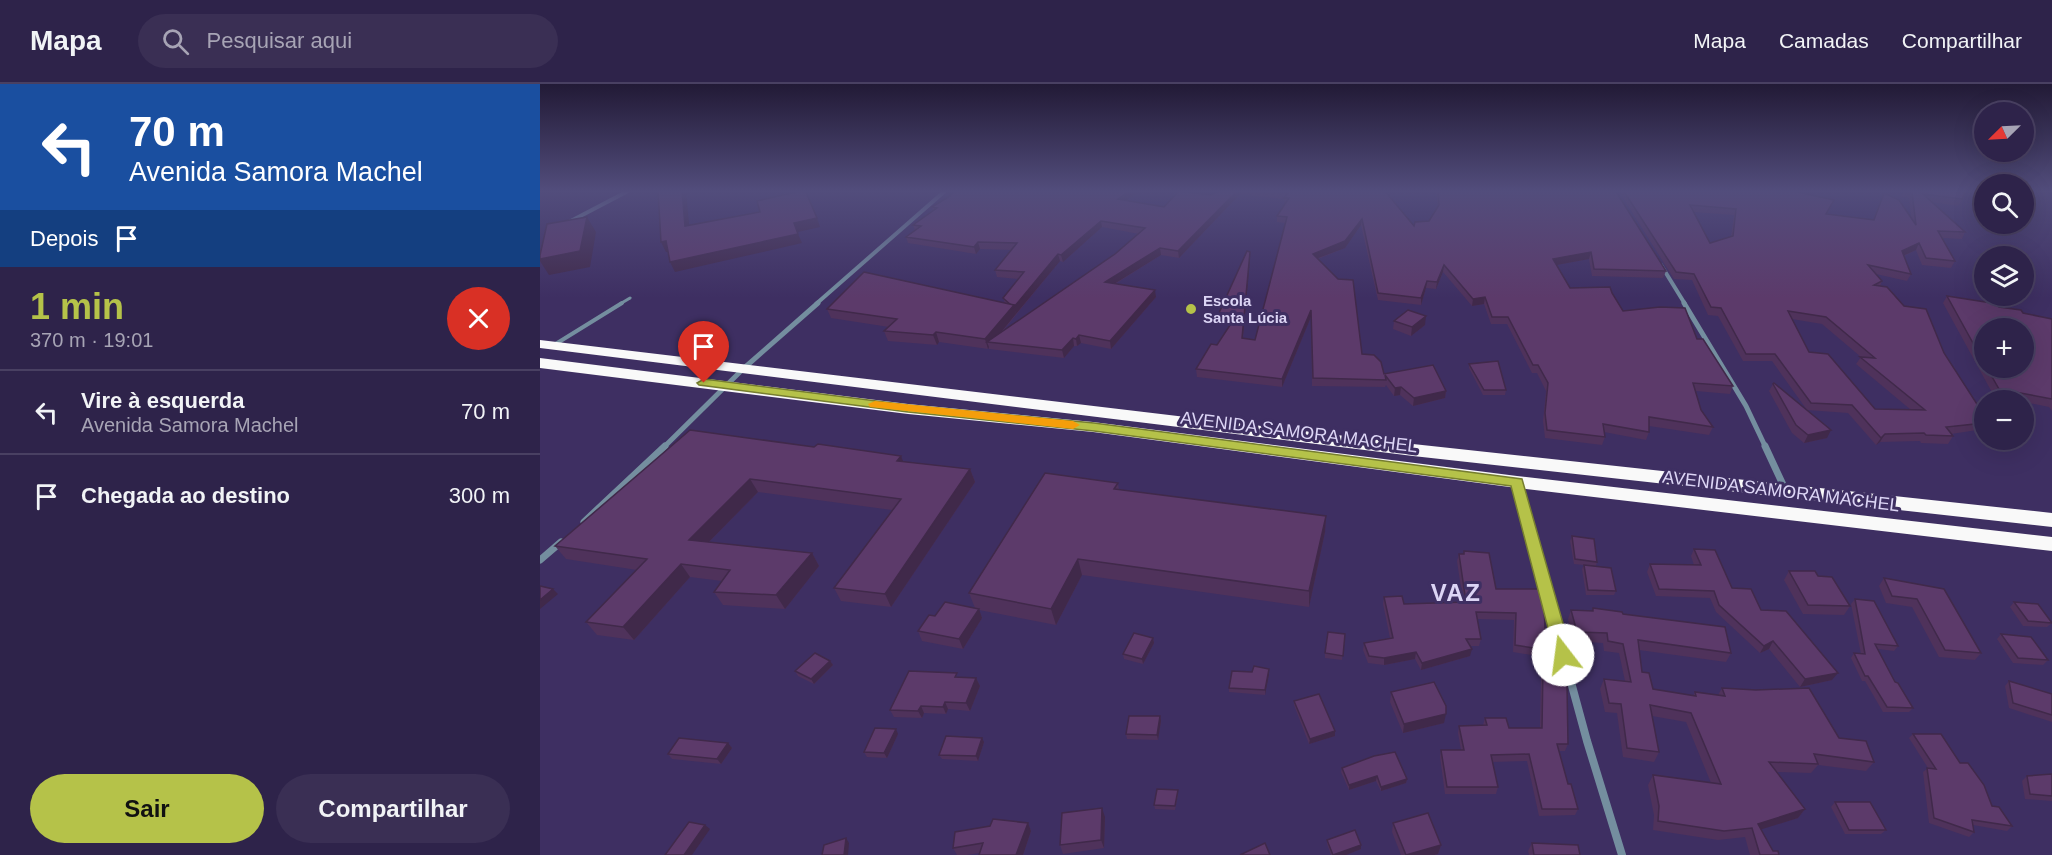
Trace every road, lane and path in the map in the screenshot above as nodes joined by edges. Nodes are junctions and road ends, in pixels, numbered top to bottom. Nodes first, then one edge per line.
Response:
1 (905, 226) edge
2 (1658, 259) edge
3 (630, 298) dead end
4 (547, 344) edge
5 (540, 363) edge
6 (743, 369) junction
7 (725, 385) junction
8 (1517, 482) junction
9 (1786, 490) junction
10 (2052, 520) edge
11 (576, 529) edge
12 (567, 537) edge
13 (2052, 544) edge
14 (540, 560) edge
15 (1622, 855) edge

1 - 6 street
2 - 9 street
3 - 4 lane
4 - 6 highway, AVENIDA SAMORA MACHEL
5 - 7 highway, AVENIDA SAMORA MACHEL
6 - 7 street
6 - 9 highway, AVENIDA SAMORA MACHEL
7 - 8 highway, AVENIDA SAMORA MACHEL
7 - 11 street
8 - 13 highway, AVENIDA SAMORA MACHEL
8 - 15 street
9 - 10 highway, AVENIDA SAMORA MACHEL
12 - 14 street

